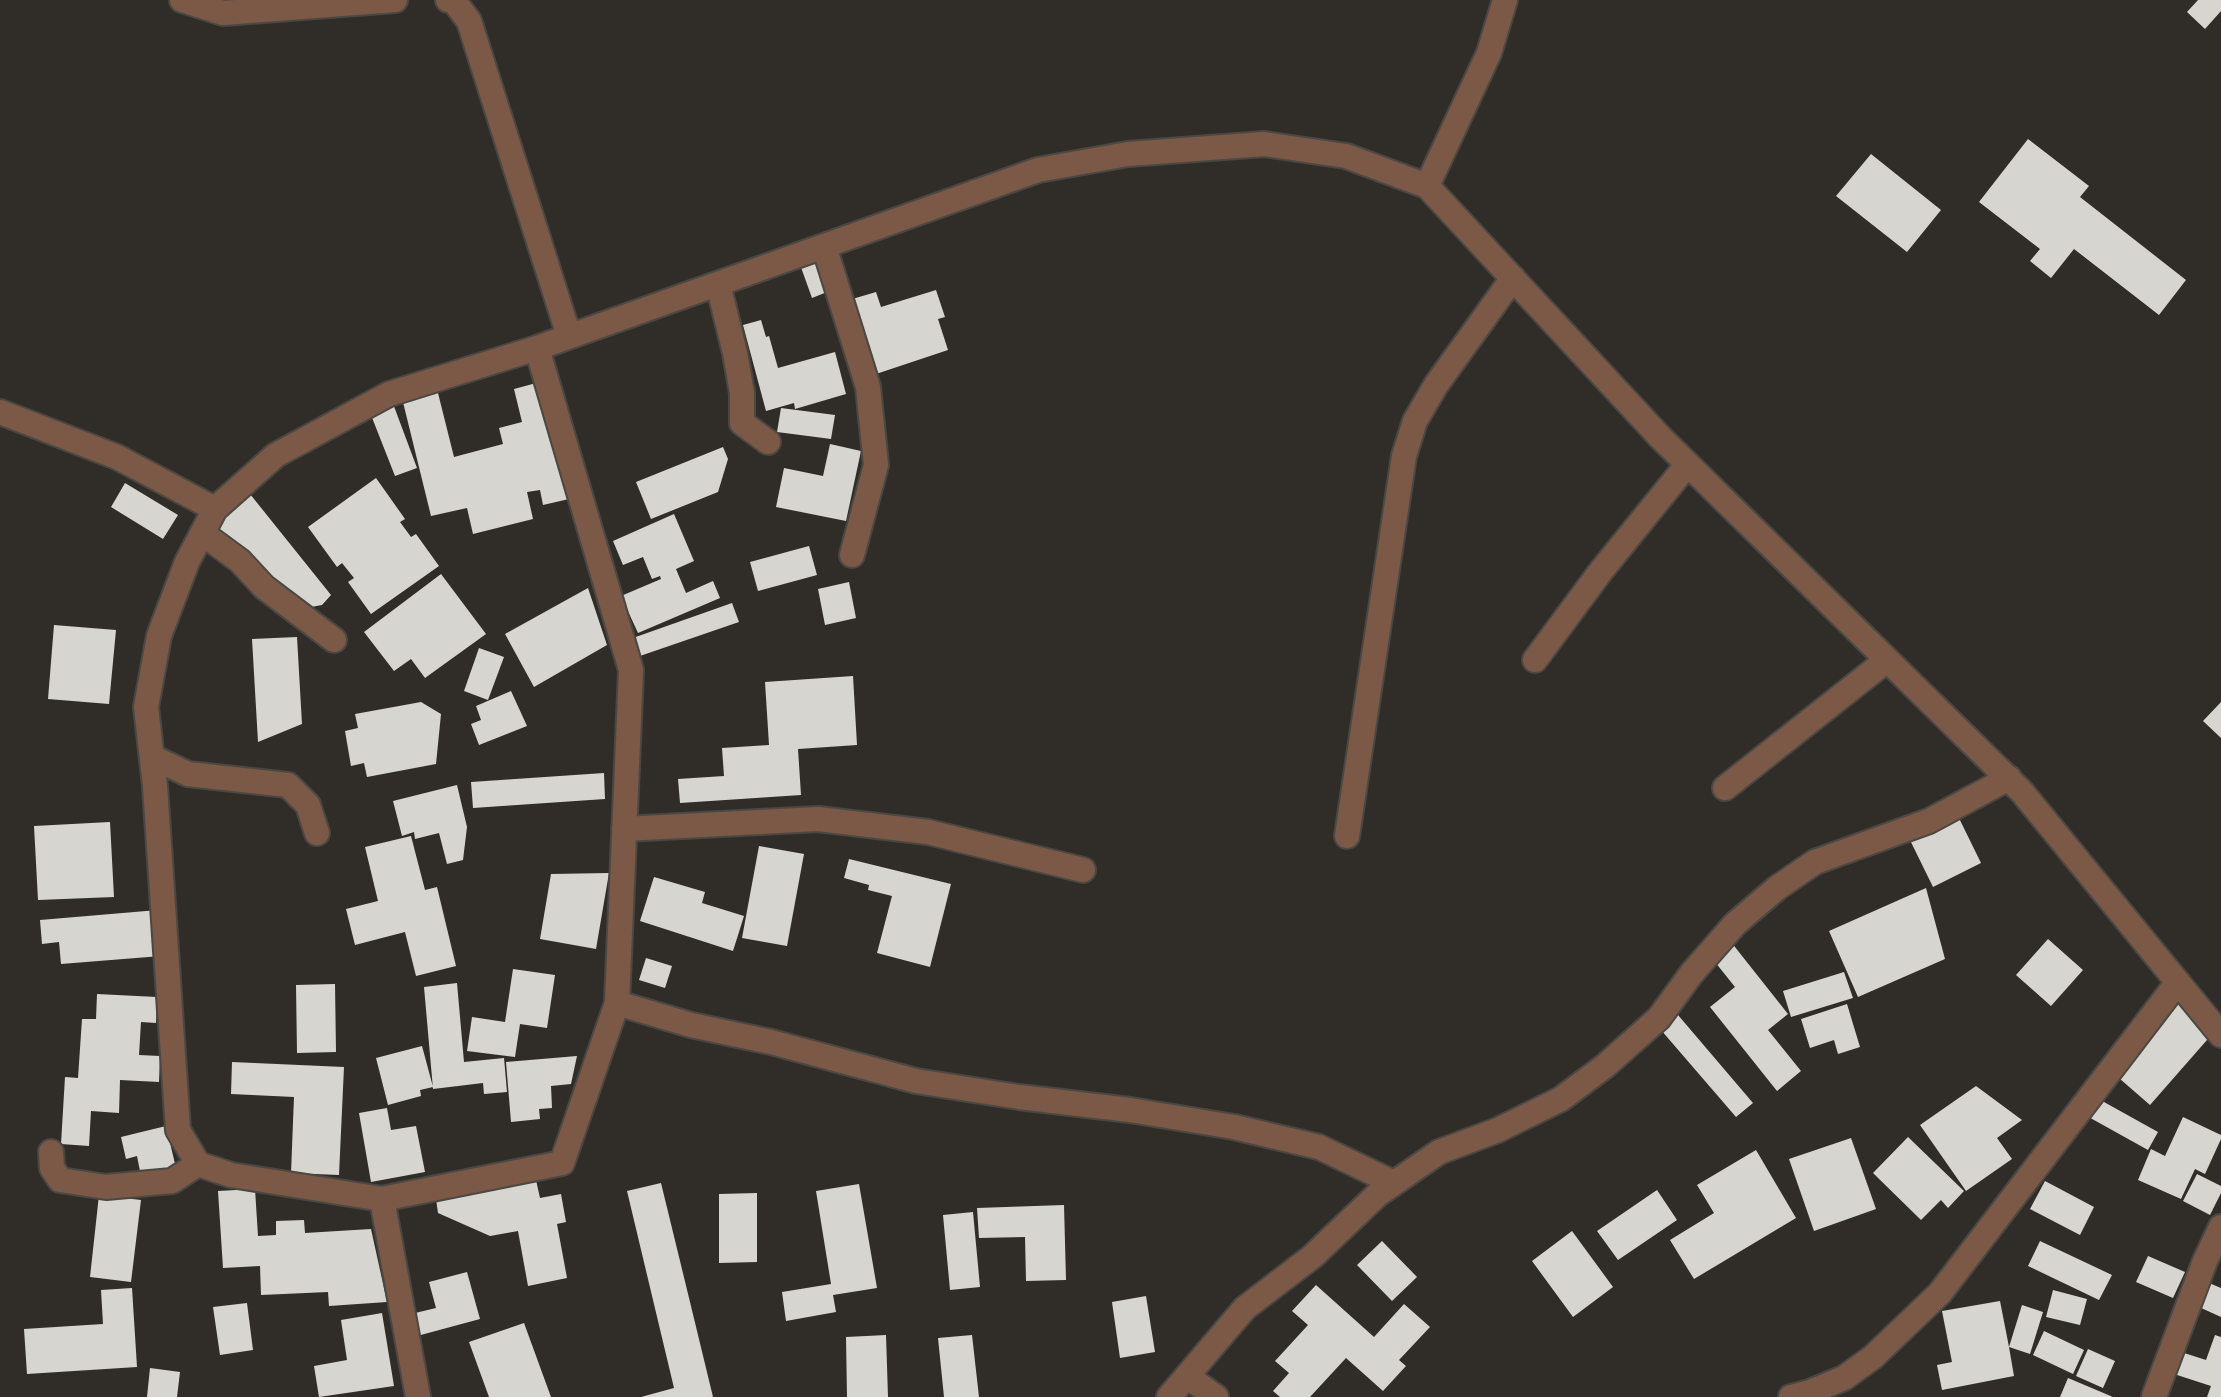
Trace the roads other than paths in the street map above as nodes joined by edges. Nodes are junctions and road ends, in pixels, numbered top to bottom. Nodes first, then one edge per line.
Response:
1 (182, 0) edge
2 (395, 0) edge
3 (448, 0) edge
4 (1504, 0) edge
5 (1427, 186) junction
6 (824, 246) junction
7 (1513, 278) junction
8 (718, 284) junction
9 (569, 336) junction
10 (537, 348) junction
11 (0, 412) edge
12 (768, 442) dead end
13 (1687, 465) junction
14 (215, 509) junction
15 (202, 533) junction
16 (852, 555) dead end
17 (334, 640) dead end
18 (1535, 660) dead end
19 (1887, 660) junction
20 (152, 757) junction
21 (2009, 778) junction
22 (1725, 788) dead end
23 (624, 829) junction
24 (317, 833) dead end
25 (1347, 836) dead end
26 (1083, 870) dead end
27 (2178, 982) junction
28 (617, 1003) junction
29 (2221, 1035) edge
30 (51, 1152) dead end
31 (198, 1164) junction
32 (1394, 1183) junction
33 (382, 1199) junction
34 (2221, 1227) edge
35 (1188, 1377) junction
36 (418, 1397) edge
37 (1169, 1397) edge
38 (1216, 1397) edge
39 (1791, 1397) edge
40 (2154, 1397) edge

1 - 2 street
3 - 9 street
4 - 5 street
5 - 6 street
5 - 7 street
6 - 8 street
6 - 16 street
7 - 13 street
7 - 25 street
8 - 9 street
8 - 12 street
9 - 10 street
10 - 14 street
10 - 23 street
11 - 14 street
13 - 18 street
13 - 19 street
14 - 15 street
15 - 17 street
15 - 20 street
19 - 21 street
19 - 22 street
20 - 24 street
20 - 31 street
21 - 27 street
21 - 32 street
23 - 26 street
23 - 28 street
27 - 29 street
27 - 39 street
28 - 32 street
28 - 33 street
30 - 31 street
31 - 33 street
32 - 35 street
33 - 36 street
34 - 40 street
35 - 37 street
35 - 38 street

